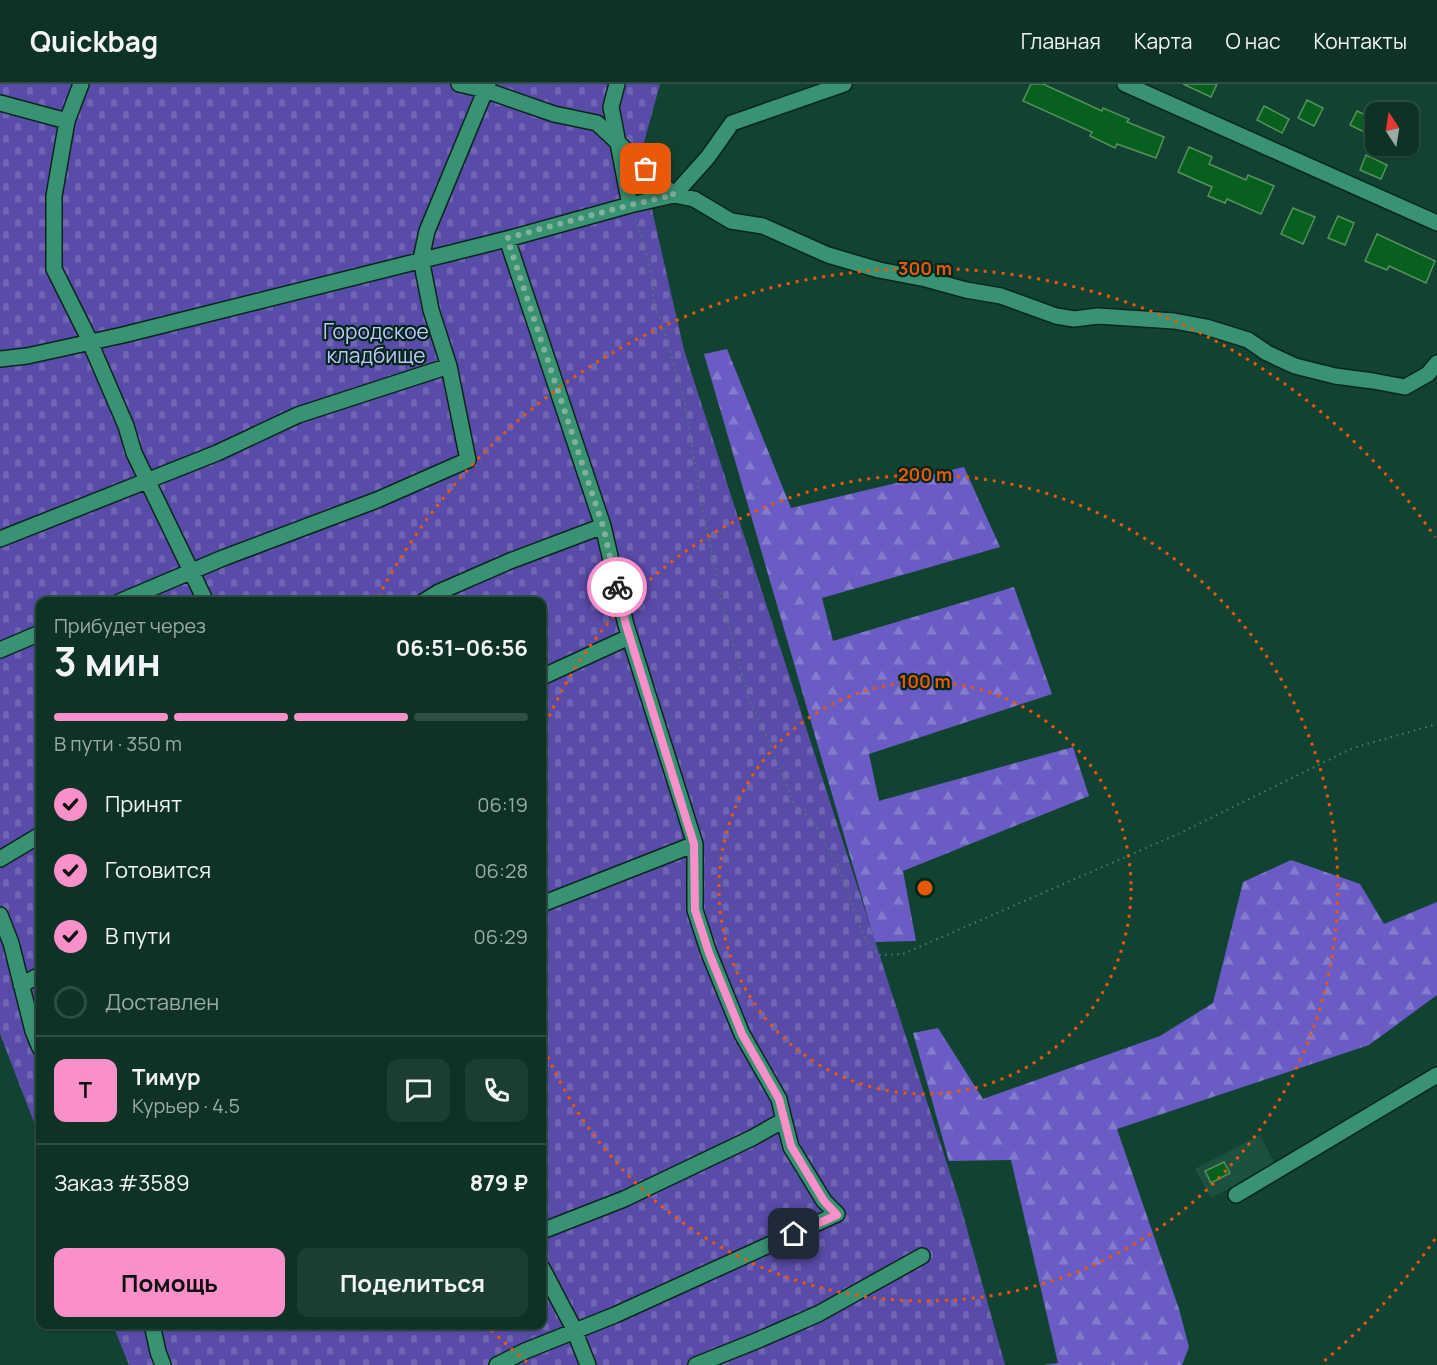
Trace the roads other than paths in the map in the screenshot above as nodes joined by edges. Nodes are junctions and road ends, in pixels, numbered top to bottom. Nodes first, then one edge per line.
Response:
1 (81, 84) edge
2 (459, 84) edge
3 (617, 84) edge
4 (844, 84) edge
5 (1125, 84) edge
6 (486, 87) edge
7 (0, 103) edge
8 (67, 120) junction
9 (618, 143) junction
10 (674, 195) junction
11 (630, 205) junction
12 (1437, 223) edge
13 (507, 238) junction
14 (421, 259) junction
15 (90, 342) junction
16 (0, 359) edge
17 (1437, 363) edge
18 (449, 366) junction
19 (147, 481) junction
20 (603, 526) junction
21 (0, 539) edge
22 (191, 571) junction
23 (130, 597) edge
24 (204, 597) edge
25 (431, 597) edge
26 (36, 635) edge
27 (630, 636) junction
28 (0, 650) edge
29 (546, 675) edge
30 (36, 837) edge
31 (694, 844) junction
32 (0, 859) edge
33 (546, 902) edge
34 (0, 915) edge
35 (36, 977) edge
36 (21, 985) junction
37 (36, 1038) edge
38 (1437, 1075) edge
39 (784, 1120) junction
40 (1236, 1195) dead end
41 (546, 1229) edge
42 (922, 1256) dead end
43 (546, 1276) edge
44 (153, 1329) edge
45 (574, 1331) junction
46 (164, 1365) edge
47 (497, 1365) edge
48 (588, 1365) edge
49 (696, 1365) edge

1 - 8 street
2 - 6 street
3 - 9 street
4 - 10 street
5 - 12 street
6 - 9 street
6 - 14 street
7 - 8 street
8 - 15 street
9 - 10 street
9 - 11 street
10 - 11 street
10 - 17 street
11 - 13 street
13 - 14 street
13 - 20 street
14 - 15 street
14 - 18 street
15 - 16 street
15 - 19 street
18 - 19 street
18 - 22 street
19 - 21 street
19 - 22 street
20 - 25 street
20 - 27 street
22 - 23 street
22 - 24 street
26 - 28 street
27 - 29 street
27 - 31 street
30 - 32 street
31 - 33 street
31 - 39 street
34 - 36 street
35 - 36 street
36 - 37 street
38 - 40 street
39 - 41 street
39 - 45 street
42 - 49 street
43 - 45 street
44 - 46 street
45 - 47 street
45 - 48 street

